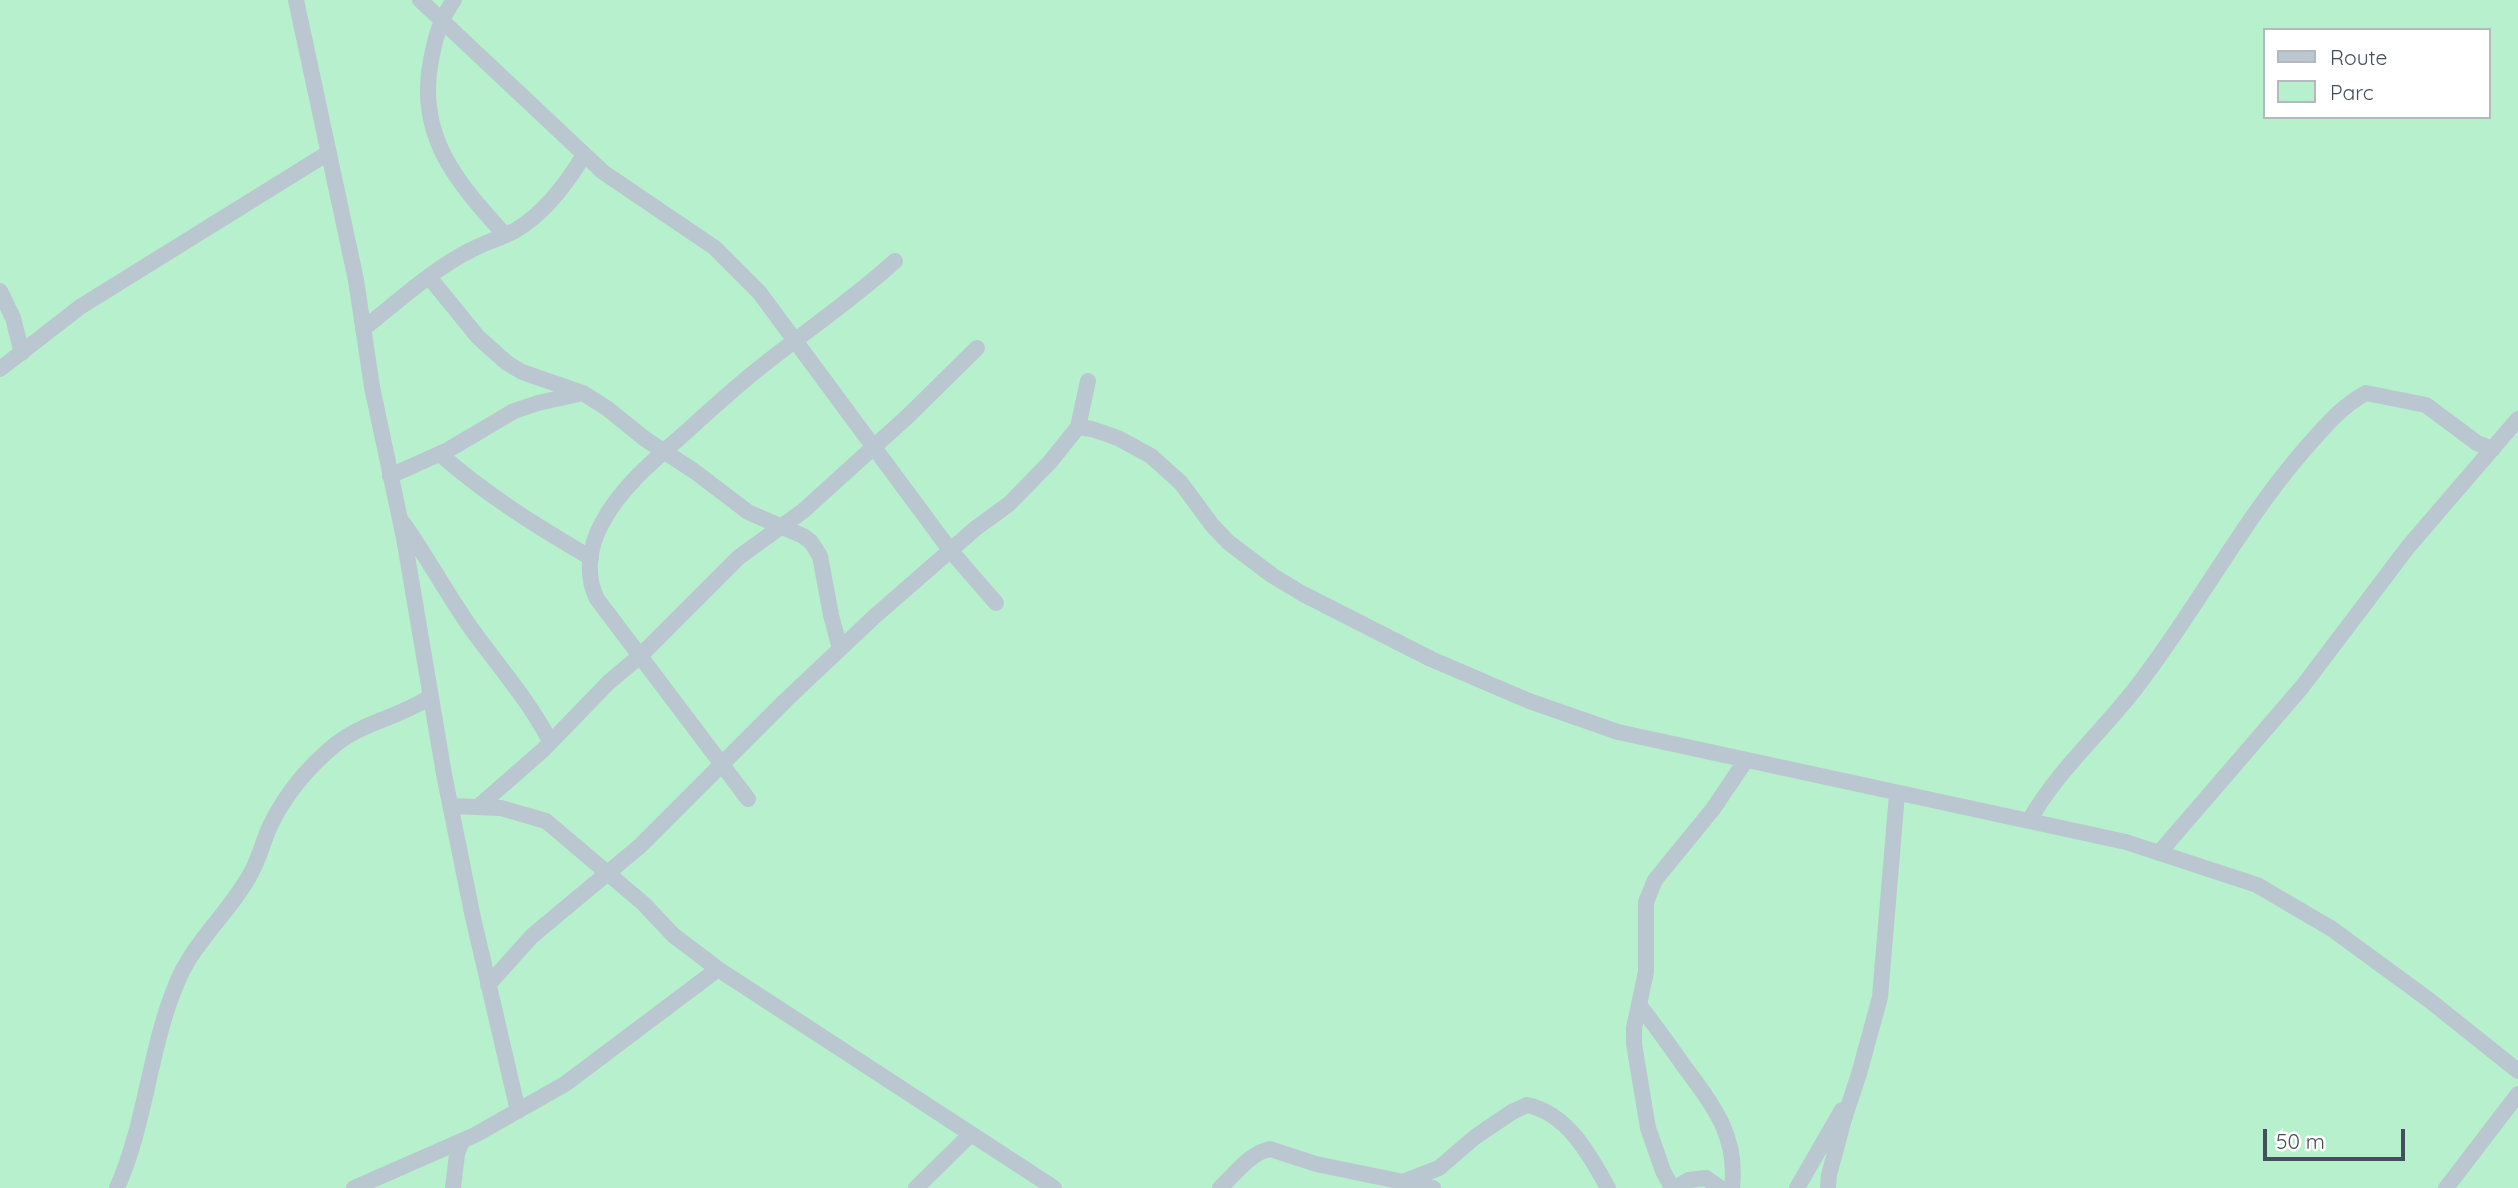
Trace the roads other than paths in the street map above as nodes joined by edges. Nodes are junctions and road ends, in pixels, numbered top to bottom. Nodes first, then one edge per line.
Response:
1 (296, 0) edge
2 (420, 0) edge
3 (454, 0) edge
4 (440, 20) junction
5 (328, 153) junction
6 (584, 155) junction
7 (505, 235) junction
8 (895, 261) dead end
9 (429, 277) junction
10 (0, 291) edge
11 (363, 329) junction
12 (796, 341) junction
13 (977, 348) dead end
14 (22, 353) junction
15 (0, 369) edge
16 (1088, 381) dead end
17 (583, 393) junction
18 (2518, 419) edge
19 (1078, 427) junction
20 (875, 446) junction
21 (2493, 449) junction
22 (664, 452) junction
23 (440, 454) junction
24 (390, 476) junction
25 (400, 518) junction
26 (782, 526) junction
27 (950, 550) junction
28 (590, 558) junction
29 (996, 603) dead end
30 (840, 649) junction
31 (640, 656) junction
32 (430, 697) junction
33 (551, 741) junction
34 (1746, 760) junction
35 (723, 764) junction
36 (1897, 794) junction
37 (748, 799) dead end
38 (451, 806) junction
39 (479, 806) junction
40 (2029, 821) junction
41 (2159, 853) junction
42 (609, 873) junction
43 (718, 970) junction
44 (488, 985) junction
45 (1639, 1005) junction
46 (2518, 1071) edge
47 (1854, 1090) junction
48 (2518, 1094) edge
49 (518, 1111) junction
50 (971, 1134) junction
51 (462, 1140) junction
52 (1405, 1181) junction
53 (117, 1188) edge
54 (354, 1188) edge
55 (453, 1188) edge
56 (916, 1188) edge
57 (1054, 1188) edge
58 (1220, 1188) edge
59 (1433, 1188) edge
60 (1608, 1188) edge
61 (1673, 1188) edge
62 (1720, 1188) edge
63 (1732, 1188) edge
64 (1797, 1188) edge
65 (1828, 1188) edge
66 (2446, 1188) edge

1 - 5 street
2 - 4 street
3 - 4 street
4 - 6 street
4 - 7 street
5 - 11 street
5 - 14 street
6 - 7 street
6 - 12 street
7 - 9 street
8 - 12 street
9 - 11 street
9 - 17 street
10 - 14 street
11 - 24 street
12 - 20 street
12 - 22 street
13 - 20 street
14 - 15 street
16 - 19 street
17 - 22 street
17 - 23 street
18 - 21 street
19 - 27 street
19 - 34 street
20 - 26 street
20 - 27 street
21 - 40 street
21 - 41 street
22 - 26 street
22 - 28 street
23 - 24 street
23 - 28 street
24 - 25 street
25 - 32 street
25 - 33 street
26 - 30 street
26 - 31 street
27 - 29 street
27 - 30 street
28 - 31 street
30 - 35 street
31 - 33 street
31 - 35 street
32 - 38 street
32 - 53 street
33 - 39 street
34 - 36 street
34 - 45 street
35 - 37 street
35 - 42 street
36 - 40 street
36 - 47 street
38 - 39 street
38 - 44 street
39 - 42 street
40 - 41 street
41 - 46 street
42 - 43 street
42 - 44 street
43 - 49 street
43 - 50 street
44 - 49 street
45 - 61 street
45 - 63 street
47 - 64 street
47 - 65 street
48 - 66 street
49 - 51 street
50 - 56 street
50 - 57 street
51 - 54 street
51 - 55 street
52 - 58 street
52 - 59 street
52 - 60 street
61 - 62 street

